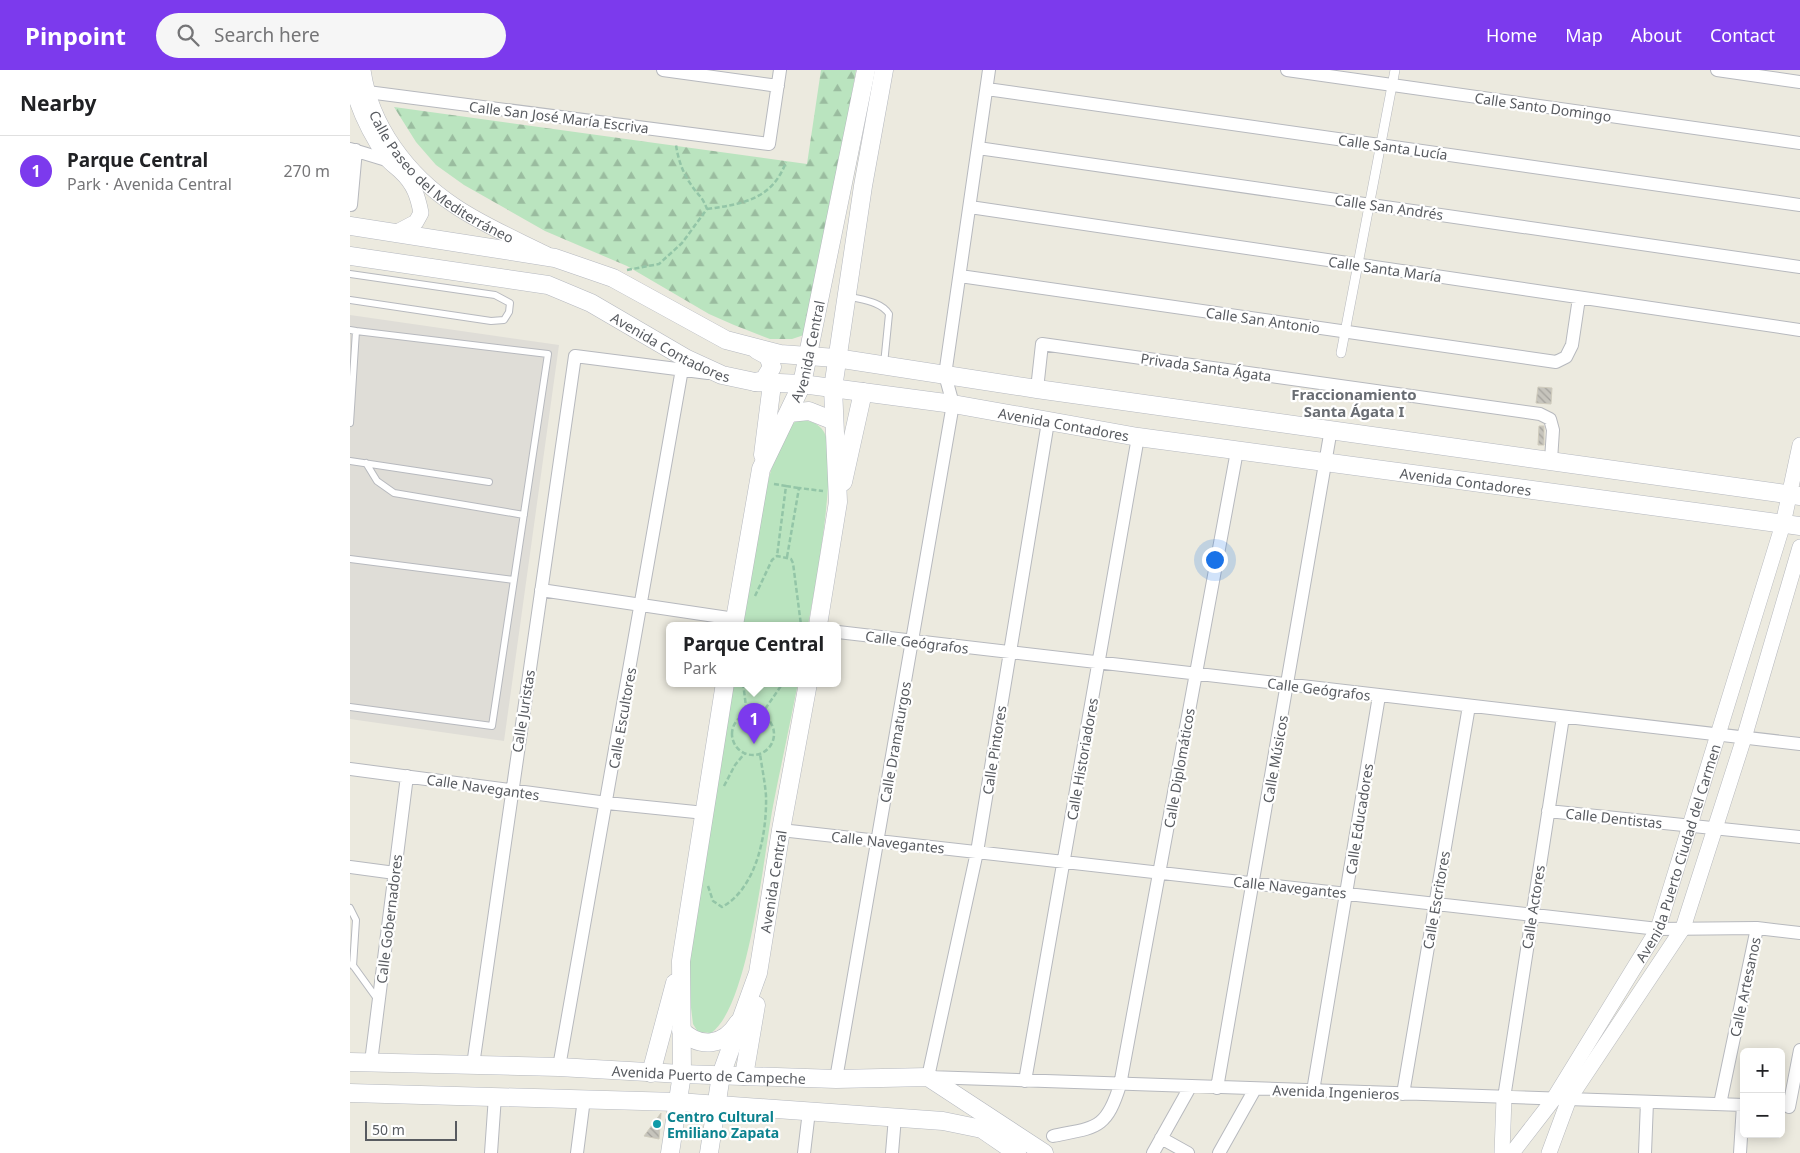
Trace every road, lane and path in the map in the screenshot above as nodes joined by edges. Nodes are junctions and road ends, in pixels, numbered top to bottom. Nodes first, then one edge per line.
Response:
1 (350, 70) edge
2 (363, 70) edge
3 (663, 70) edge
4 (780, 70) edge
5 (866, 70) edge
6 (884, 70) edge
7 (989, 70) edge
8 (1287, 70) edge
9 (1395, 70) edge
10 (1717, 70) edge
11 (1800, 82) edge
12 (1392, 85) junction
13 (778, 86) junction
14 (987, 89) junction
15 (356, 90) edge
16 (677, 132) junction
17 (1800, 143) edge
18 (1381, 145) junction
19 (978, 148) junction
20 (353, 150) edge
21 (388, 161) junction
22 (786, 162) dead end
23 (407, 166) junction
24 (1370, 204) junction
25 (351, 205) dead end
26 (1800, 205) edge
27 (454, 206) junction
28 (970, 207) junction
29 (707, 209) junction
30 (421, 213) junction
31 (350, 226) edge
32 (396, 232) junction
33 (350, 256) edge
34 (552, 257) junction
35 (1358, 265) junction
36 (1800, 267) edge
37 (350, 274) edge
38 (960, 276) junction
39 (613, 278) junction
40 (846, 296) junction
41 (1579, 298) junction
42 (350, 300) edge
43 (353, 330) edge
44 (1800, 330) edge
45 (1346, 332) junction
46 (757, 350) junction
47 (1341, 353) dead end
48 (808, 357) junction
49 (836, 358) junction
50 (884, 365) junction
51 (682, 369) junction
52 (722, 375) junction
53 (945, 375) junction
54 (764, 383) junction
55 (802, 384) junction
56 (833, 388) junction
57 (1037, 389) junction
58 (869, 393) junction
59 (952, 404) junction
60 (788, 413) junction
61 (834, 420) junction
62 (1048, 422) junction
63 (350, 423) edge
64 (1331, 430) junction
65 (1138, 437) junction
66 (1800, 445) edge
67 (1237, 450) junction
68 (1551, 460) junction
69 (350, 461) edge
70 (366, 463) junction
71 (1326, 463) junction
72 (760, 475) junction
73 (489, 482) dead end
74 (786, 486) junction
75 (799, 488) junction
76 (1795, 495) edge
77 (837, 497) junction
78 (524, 515) junction
79 (1791, 525) edge
80 (1800, 547) edge
81 (777, 556) junction
82 (787, 557) junction
83 (350, 559) edge
84 (514, 580) junction
85 (541, 590) junction
86 (753, 599) dead end
87 (642, 604) junction
88 (735, 622) edge
89 (801, 622) edge
90 (818, 622) edge
91 (841, 632) edge
92 (912, 641) junction
93 (1010, 654) junction
94 (1098, 664) junction
95 (1195, 675) junction
96 (1287, 685) junction
97 (724, 687) edge
98 (744, 687) edge
99 (780, 687) edge
100 (807, 687) edge
101 (1379, 696) junction
102 (350, 706) edge
103 (1469, 706) junction
104 (747, 714) junction
105 (762, 714) junction
106 (1563, 717) junction
107 (1718, 734) junction
108 (1744, 738) junction
109 (1800, 744) edge
110 (760, 754) junction
111 (350, 769) edge
112 (407, 776) junction
113 (511, 790) junction
114 (607, 803) junction
115 (1548, 811) junction
116 (705, 813) junction
117 (1690, 826) junction
118 (1715, 828) junction
119 (781, 830) junction
120 (1800, 837) edge
121 (877, 841) junction
122 (977, 852) junction
123 (1064, 862) junction
124 (350, 867) edge
125 (1160, 872) junction
126 (395, 874) junction
127 (1254, 883) junction
128 (1346, 894) junction
129 (1436, 904) junction
130 (722, 907) dead end
131 (350, 908) edge
132 (1532, 915) junction
133 (1684, 928) junction
134 (1757, 928) junction
135 (1658, 929) junction
136 (1800, 933) edge
137 (681, 961) junction
138 (352, 964) edge
139 (758, 973) junction
140 (379, 1001) junction
141 (745, 1012) junction
142 (682, 1030) junction
143 (1800, 1050) edge
144 (350, 1062) edge
145 (371, 1062) junction
146 (473, 1065) junction
147 (559, 1067) junction
148 (651, 1073) junction
149 (682, 1074) junction
150 (721, 1075) junction
151 (744, 1076) junction
152 (928, 1077) junction
153 (836, 1079) junction
154 (1025, 1081) junction
155 (1120, 1084) junction
156 (1190, 1087) junction
157 (1217, 1088) junction
158 (1256, 1089) junction
159 (1313, 1091) junction
160 (350, 1093) edge
161 (1403, 1094) junction
162 (495, 1096) junction
163 (1504, 1098) junction
164 (584, 1099) junction
165 (1569, 1099) junction
166 (1553, 1100) junction
167 (678, 1102) junction
168 (1647, 1102) junction
169 (716, 1104) junction
170 (1720, 1104) junction
171 (1740, 1105) edge
172 (1790, 1107) edge
173 (809, 1111) junction
174 (895, 1118) junction
175 (1053, 1136) dead end
176 (1161, 1138) junction
177 (1741, 1138) edge
178 (491, 1153) edge
179 (576, 1153) edge
180 (670, 1153) edge
181 (709, 1153) edge
182 (804, 1153) edge
183 (892, 1153) edge
184 (1017, 1153) edge
185 (1044, 1153) edge
186 (1153, 1153) edge
187 (1188, 1153) edge
188 (1219, 1153) edge
189 (1502, 1153) edge
190 (1512, 1153) edge
191 (1548, 1153) edge
192 (1645, 1153) edge
193 (1740, 1153) edge

1 - 15 street, Calle Paseo del Mediterráneo
2 - 15 street, Calle Paseo del Mediterráneo
3 - 13 street
4 - 13 street
5 - 48 main road, Avenida Central
6 - 40 main road, Avenida Central
7 - 14 street
8 - 12 street, Calle Santo Domingo
9 - 12 street
10 - 11 street
12 - 17 street, Calle Santo Domingo
12 - 18 street
13 - 16 street, Calle San José María Escriva
14 - 18 street, Calle Santa Lucía
14 - 19 street
15 - 16 street, Calle San José María Escriva
15 - 21 street, Calle Paseo del Mediterráneo
15 - 23 street, Calle Paseo del Mediterráneo
16 - 29 path
18 - 24 street
18 - 26 street, Calle Santa Lucía
19 - 24 street, Calle San Andrés
19 - 28 street
20 - 21 street
20 - 25 street
21 - 23 street
21 - 30 street, Calle Paseo del Mediterráneo
22 - 29 path
23 - 27 street, Calle Paseo del Mediterráneo
24 - 35 street
24 - 36 street, Calle San Andrés
27 - 30 street
27 - 34 street, Calle Paseo del Mediterráneo
28 - 35 street, Calle Santa María
28 - 38 street
29 - 39 path
30 - 32 street
31 - 32 main road
32 - 34 main road
33 - 52 main road, Avenida Contadores
34 - 39 main road
35 - 41 street, Calle Santa María
35 - 45 street
37 - 42 lane
38 - 45 street, Calle San Antonio
38 - 53 street
39 - 46 main road
40 - 49 main road, Avenida Central
40 - 50 lane
41 - 44 street, Calle Santa María
41 - 45 street, Calle San Antonio
43 - 63 lane
43 - 78 lane
45 - 47 street
46 - 48 main road
46 - 54 main road
48 - 49 main road
48 - 55 main road, Avenida Central
49 - 50 main road
49 - 56 main road, Avenida Central
50 - 53 main road
50 - 58 main road
51 - 52 street
51 - 85 street, Calle Juristas
51 - 87 street, Calle Escultores
52 - 54 main road, Avenida Contadores
53 - 57 main road
53 - 59 street
54 - 55 main road, Avenida Contadores
54 - 72 main road
55 - 56 main road, Avenida Contadores
55 - 60 main road, Avenida Central
56 - 58 main road, Avenida Contadores
56 - 61 main road, Avenida Central
57 - 64 main road
57 - 68 street, Privada Santa Ágata
58 - 59 main road, Avenida Contadores
58 - 77 main road
59 - 62 main road, Avenida Contadores
59 - 92 street, Calle Dramaturgos
60 - 61 main road
60 - 72 main road, Avenida Central
61 - 77 main road, Avenida Central
62 - 65 main road, Avenida Contadores
62 - 93 street, Calle Pintores
64 - 68 main road
64 - 71 street, Calle Músicos
65 - 67 main road, Avenida Contadores
65 - 94 street, Calle Historiadores
66 - 76 street, Avenida Puerto Ciudad del Carmen
67 - 71 main road, Avenida Contadores
67 - 95 street, Calle Diplomáticos
68 - 76 main road
69 - 70 lane
70 - 73 lane
70 - 78 lane
71 - 79 main road, Avenida Contadores
71 - 96 street, Calle Músicos
72 - 74 path
72 - 88 main road, Avenida Central
74 - 75 path
74 - 81 path
75 - 77 path
75 - 82 path
76 - 79 street, Avenida Puerto Ciudad del Carmen
77 - 90 main road, Avenida Central
78 - 84 lane
79 - 107 street, Avenida Puerto Ciudad del Carmen
80 - 108 street, Avenida Puerto Ciudad del Carmen
81 - 82 path
81 - 86 path
82 - 89 path
83 - 84 lane
84 - 102 lane
85 - 87 street
85 - 113 street, Calle Juristas
87 - 88 street
87 - 114 street, Calle Escultores
91 - 92 street, Calle Geógrafos
92 - 93 street, Calle Geógrafos
92 - 121 street, Calle Dramaturgos
93 - 94 street, Calle Geógrafos
93 - 122 street, Calle Pintores
94 - 95 street, Calle Geógrafos
94 - 123 street, Calle Historiadores
95 - 96 street, Calle Geógrafos
95 - 125 street, Calle Diplomáticos
96 - 101 street, Calle Geógrafos
96 - 127 street, Calle Músicos
97 - 116 main road
98 - 104 path
99 - 105 path
100 - 119 main road, Avenida Central
101 - 103 street, Calle Geógrafos
101 - 128 street, Calle Educadores
103 - 106 street, Calle Geógrafos
103 - 129 street, Calle Escritores
104 - 105 path
104 - 110 path
105 - 110 path
106 - 107 street, Calle Geógrafos
106 - 115 street, Calle Actores
107 - 108 street, Calle Geógrafos
107 - 117 street, Avenida Puerto Ciudad del Carmen
108 - 109 street, Calle Geógrafos
108 - 118 street, Avenida Puerto Ciudad del Carmen
110 - 130 path
111 - 112 street, Calle Navegantes
112 - 113 street, Calle Navegantes
112 - 126 street, Calle Gobernadores
113 - 114 street, Calle Navegantes
113 - 146 street, Calle Juristas
114 - 116 street, Calle Navegantes
114 - 147 street, Calle Escultores
115 - 117 street, Calle Dentistas
115 - 132 street, Calle Actores
116 - 137 main road
117 - 118 street, Calle Dentistas
117 - 135 street, Avenida Puerto Ciudad del Carmen
118 - 120 street, Calle Dentistas
118 - 133 street, Avenida Puerto Ciudad del Carmen
119 - 121 street, Calle Navegantes
119 - 139 main road, Avenida Central
121 - 122 street, Calle Navegantes
121 - 153 street, Calle Dramaturgos
122 - 123 street, Calle Navegantes
122 - 152 street, Calle Pintores
123 - 125 street, Calle Navegantes
123 - 154 street, Calle Historiadores
124 - 126 street
125 - 127 street, Calle Navegantes
125 - 155 street, Calle Diplomáticos
126 - 140 street, Calle Gobernadores
127 - 128 street, Calle Navegantes
127 - 157 street, Calle Músicos
128 - 129 street, Calle Navegantes
128 - 159 street, Calle Educadores
129 - 132 street, Calle Navegantes
129 - 161 street, Calle Escritores
131 - 138 lane
132 - 135 street, Calle Navegantes
132 - 163 street, Calle Actores
133 - 134 street, Calle Navegantes
133 - 135 street, Calle Navegantes
133 - 165 street, Avenida Puerto Ciudad del Carmen
134 - 136 street, Calle Navegantes
134 - 170 street, Calle Artesanos
135 - 166 street, Avenida Puerto Ciudad del Carmen
137 - 142 main road
137 - 148 main road
138 - 140 lane
139 - 141 main road, Avenida Central
139 - 151 main road
140 - 145 street, Calle Gobernadores
141 - 142 main road
141 - 150 main road, Avenida Central
142 - 149 main road
143 - 172 street
144 - 145 main road, Avenida Puerto de Campeche
145 - 146 main road, Avenida Puerto de Campeche
146 - 147 main road, Avenida Puerto de Campeche
147 - 148 main road, Avenida Puerto de Campeche
148 - 149 main road, Avenida Puerto de Campeche
149 - 150 main road, Avenida Puerto de Campeche
149 - 167 main road
150 - 151 main road, Avenida Puerto de Campeche
150 - 169 main road, Avenida Central
151 - 153 main road, Avenida Puerto de Campeche
152 - 153 main road, Avenida Puerto de Campeche
152 - 154 street, Avenida Ingenieros
152 - 185 main road
154 - 155 street, Avenida Ingenieros
155 - 156 street, Avenida Ingenieros
155 - 175 street, Calle Diplomáticos
156 - 157 street, Avenida Ingenieros
156 - 176 street
157 - 158 street, Avenida Ingenieros
158 - 159 street, Avenida Ingenieros
158 - 188 street
159 - 161 street, Avenida Ingenieros
160 - 162 main road, Avenida Puerto de Campeche
161 - 163 street, Avenida Ingenieros
162 - 164 main road, Avenida Puerto de Campeche
162 - 178 street
163 - 166 street, Avenida Ingenieros
163 - 189 street
164 - 167 main road, Avenida Puerto de Campeche
164 - 179 street
165 - 166 street, Avenida Ingenieros
165 - 168 street, Avenida Ingenieros
165 - 191 street, Avenida Puerto Ciudad del Carmen
166 - 190 street, Avenida Puerto Ciudad del Carmen
167 - 169 main road, Avenida Puerto de Campeche
167 - 180 main road
168 - 170 street, Avenida Ingenieros
168 - 192 street
169 - 173 main road, Avenida Puerto de Campeche
169 - 181 main road, Avenida Central
170 - 171 street, Avenida Ingenieros
173 - 174 main road, Avenida Puerto de Campeche
173 - 182 street
174 - 183 street
174 - 184 main road, Avenida Puerto de Campeche
176 - 186 street
176 - 187 street
177 - 193 street

